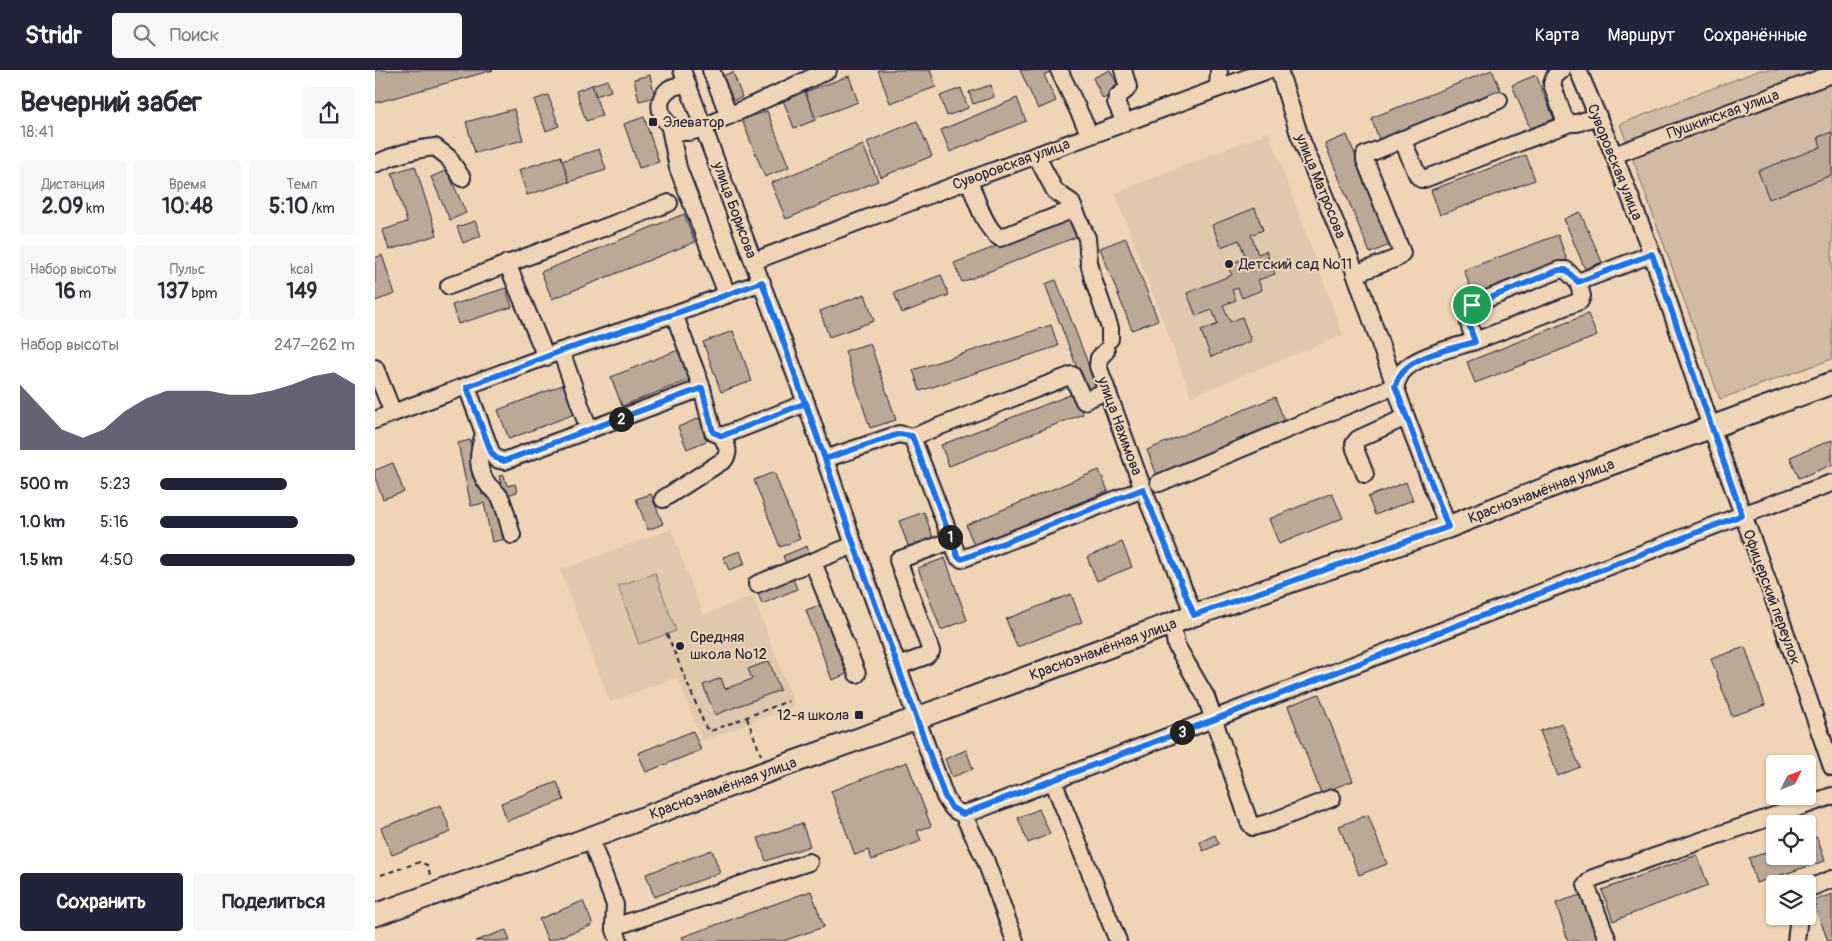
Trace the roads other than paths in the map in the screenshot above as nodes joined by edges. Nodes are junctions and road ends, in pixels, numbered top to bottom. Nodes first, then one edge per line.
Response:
1 (711, 70) edge
2 (828, 70) edge
3 (1059, 70) edge
4 (1123, 70) edge
5 (1219, 70) edge
6 (1269, 70) edge
7 (1279, 70) edge
8 (1542, 70) edge
9 (1562, 70) edge
10 (1578, 70) edge
11 (1832, 74) edge
12 (684, 77) edge
13 (1552, 84) junction
14 (1218, 88) junction
15 (1499, 100) dead end
16 (729, 116) junction
17 (1598, 116) junction
18 (1125, 123) junction
19 (1570, 123) junction
20 (704, 126) junction
21 (670, 128) junction
22 (1090, 136) junction
23 (1402, 139) junction
24 (1036, 155) junction
25 (1614, 155) junction
26 (375, 164) edge
27 (462, 178) dead end
28 (969, 180) junction
29 (669, 203) dead end
30 (1074, 209) junction
31 (1652, 254) junction
32 (754, 261) junction
33 (507, 262) junction
34 (1355, 274) junction
35 (762, 282) junction
36 (1578, 282) junction
37 (449, 286) dead end
38 (727, 294) junction
39 (674, 314) junction
40 (1475, 342) junction
41 (553, 354) junction
42 (375, 368) edge
43 (1832, 383) edge
44 (1395, 386) junction
45 (467, 387) junction
46 (702, 388) junction
47 (1107, 391) junction
48 (806, 403) junction
49 (393, 414) junction
50 (1406, 418) junction
51 (375, 420) edge
52 (1711, 427) junction
53 (589, 430) junction
54 (485, 434) junction
55 (722, 436) junction
56 (912, 436) junction
57 (825, 459) junction
58 (1365, 474) dead end
59 (1159, 483) dead end
60 (1832, 483) edge
61 (1143, 489) junction
62 (663, 500) dead end
63 (1742, 515) junction
64 (1448, 527) junction
65 (512, 535) dead end
66 (951, 541) junction
67 (854, 545) junction
68 (813, 562) junction
69 (757, 584) dead end
70 (1194, 615) junction
71 (1173, 623) junction
72 (898, 666) junction
73 (857, 674) dead end
74 (915, 719) junction
75 (1213, 720) junction
76 (1832, 767) edge
77 (1053, 781) junction
78 (1832, 796) edge
79 (1332, 798) dead end
80 (963, 814) junction
81 (590, 838) junction
82 (809, 862) dead end
83 (1832, 879) edge
84 (1816, 885) edge
85 (375, 915) edge
86 (1798, 925) edge
87 (616, 934) edge
88 (1015, 941) edge
89 (1118, 941) edge
90 (1608, 941) edge
91 (1796, 941) edge

1 - 16 street
2 - 16 street
3 - 22 street
4 - 18 street
5 - 14 street
6 - 14 street, Суворовская улица
7 - 34 street, улица Матросова
8 - 13 street
9 - 13 street
10 - 17 street, Суворовская улица
11 - 25 street, Пушкинская улица
12 - 20 street, улица Борисова
12 - 21 street
13 - 19 street
14 - 18 street, Суворовская улица
15 - 23 street
16 - 20 street
17 - 19 street
17 - 25 street, Суворовская улица
18 - 22 street, Суворовская улица
19 - 23 street
20 - 21 street
20 - 32 street, улица Борисова
21 - 38 street
22 - 24 street, Суворовская улица
23 - 34 street
24 - 28 street, Суворовская улица
24 - 30 street, улица Нахимова
25 - 31 street, Суворовская улица
26 - 27 street
28 - 30 street
28 - 32 street, Суворовская улица
29 - 33 street
30 - 47 street, улица Нахимова
31 - 36 street
31 - 52 street, Суворовская улица
32 - 35 street, улица Борисова
33 - 37 street
33 - 41 street
34 - 44 street, улица Матросова
35 - 38 street
35 - 48 street, улица Борисова
36 - 40 street
36 - 40 street
38 - 39 street
39 - 41 street
39 - 46 street
40 - 44 street
41 - 45 street
41 - 53 street
42 - 49 street
43 - 52 main road, Краснознамённая улица
44 - 50 street, улица Матросова
44 - 59 street
45 - 49 street
45 - 54 street
46 - 53 street
46 - 55 street
47 - 56 street
47 - 61 street, улица Нахимова
48 - 55 street
48 - 57 street, улица Борисова
49 - 51 street
50 - 58 street
50 - 64 street, улица Матросова
52 - 63 street, Офицерский переулок
52 - 64 main road, Краснознамённая улица
53 - 54 street
54 - 65 street
55 - 62 street
56 - 57 street
56 - 66 street
57 - 67 street, улица Борисова
60 - 63 street
61 - 66 street
61 - 70 street, улица Нахимова
63 - 75 street
63 - 76 street, Офицерский переулок
64 - 70 main road, Краснознамённая улица
66 - 72 street
67 - 68 street
67 - 72 street, улица Борисова
68 - 69 street
68 - 73 street
70 - 71 main road, Краснознамённая улица
71 - 74 main road, Краснознамённая улица
71 - 75 street
72 - 74 street, улица Борисова
74 - 80 street, улица Борисова
74 - 81 main road, Краснознамённая улица
75 - 77 street
75 - 79 street
77 - 80 street
77 - 89 street
78 - 90 street
80 - 88 street
81 - 85 main road, Краснознамённая улица
81 - 87 street
82 - 87 street
83 - 84 street
86 - 91 street

